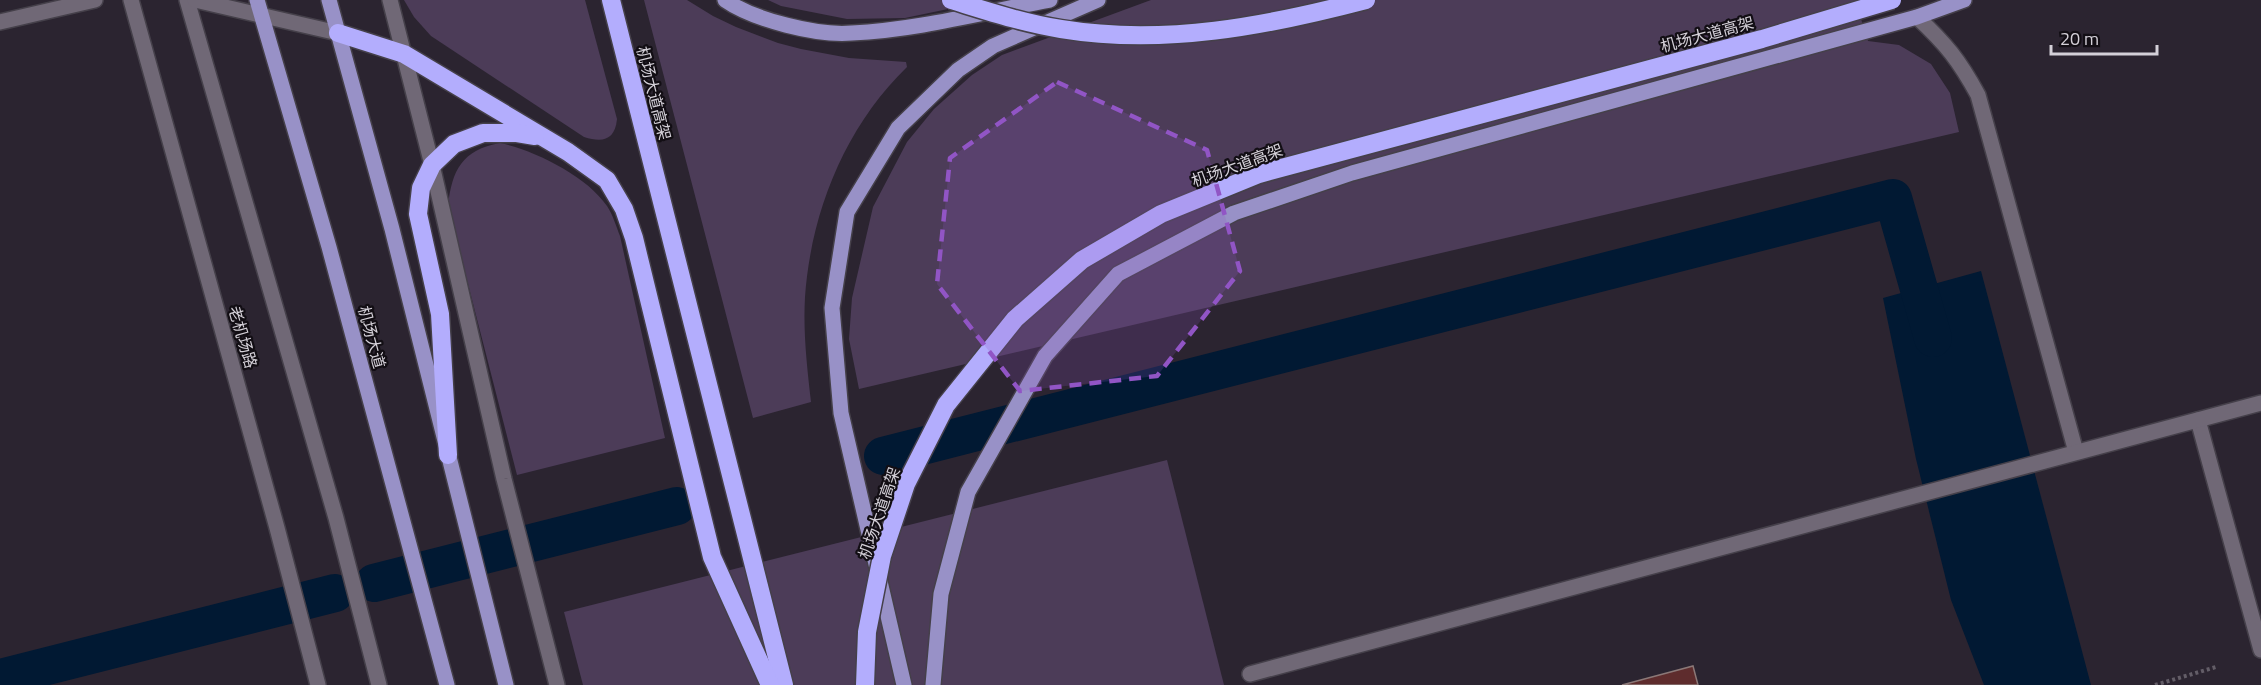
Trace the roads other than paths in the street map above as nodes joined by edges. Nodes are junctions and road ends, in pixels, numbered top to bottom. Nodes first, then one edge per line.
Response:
1 (94, 0) edge
2 (131, 0) edge
3 (187, 0) edge
4 (195, 0) edge
5 (257, 0) edge
6 (329, 0) edge
7 (390, 0) edge
8 (611, 0) edge
9 (725, 0) edge
10 (951, 0) edge
11 (1050, 0) edge
12 (1098, 0) edge
13 (1366, 0) edge
14 (1892, 0) edge
15 (1964, 0) edge
16 (261, 15) junction
17 (1917, 17) junction
18 (0, 22) edge
19 (338, 33) junction
20 (404, 54) junction
21 (568, 152) junction
22 (432, 165) junction
23 (2261, 403) edge
24 (2198, 420) junction
25 (2076, 452) junction
26 (448, 455) junction
27 (2261, 650) edge
28 (1250, 674) dead end
29 (317, 682) edge
30 (379, 685) edge
31 (447, 685) edge
32 (506, 685) edge
33 (557, 685) edge
34 (770, 685) edge
35 (784, 685) edge
36 (865, 685) edge
37 (904, 685) edge
38 (933, 685) edge

1 - 18 street
2 - 29 street, 老机场路
3 - 30 street
4 - 16 street
5 - 16 main road, 机场大道
6 - 19 main road
7 - 20 street
8 - 35 highway, 机场大道高架
9 - 11 main road
10 - 13 highway, bridge
12 - 37 main road
14 - 36 highway, 机场大道高架, bridge
15 - 17 main road
16 - 19 street
16 - 31 main road, 机场大道
17 - 25 street
17 - 38 main road
19 - 20 highway
19 - 26 main road
20 - 21 highway
20 - 22 street
21 - 22 highway
21 - 34 highway
22 - 26 highway
22 - 33 street
23 - 24 street
24 - 25 street
24 - 27 street
25 - 28 street
26 - 32 main road

